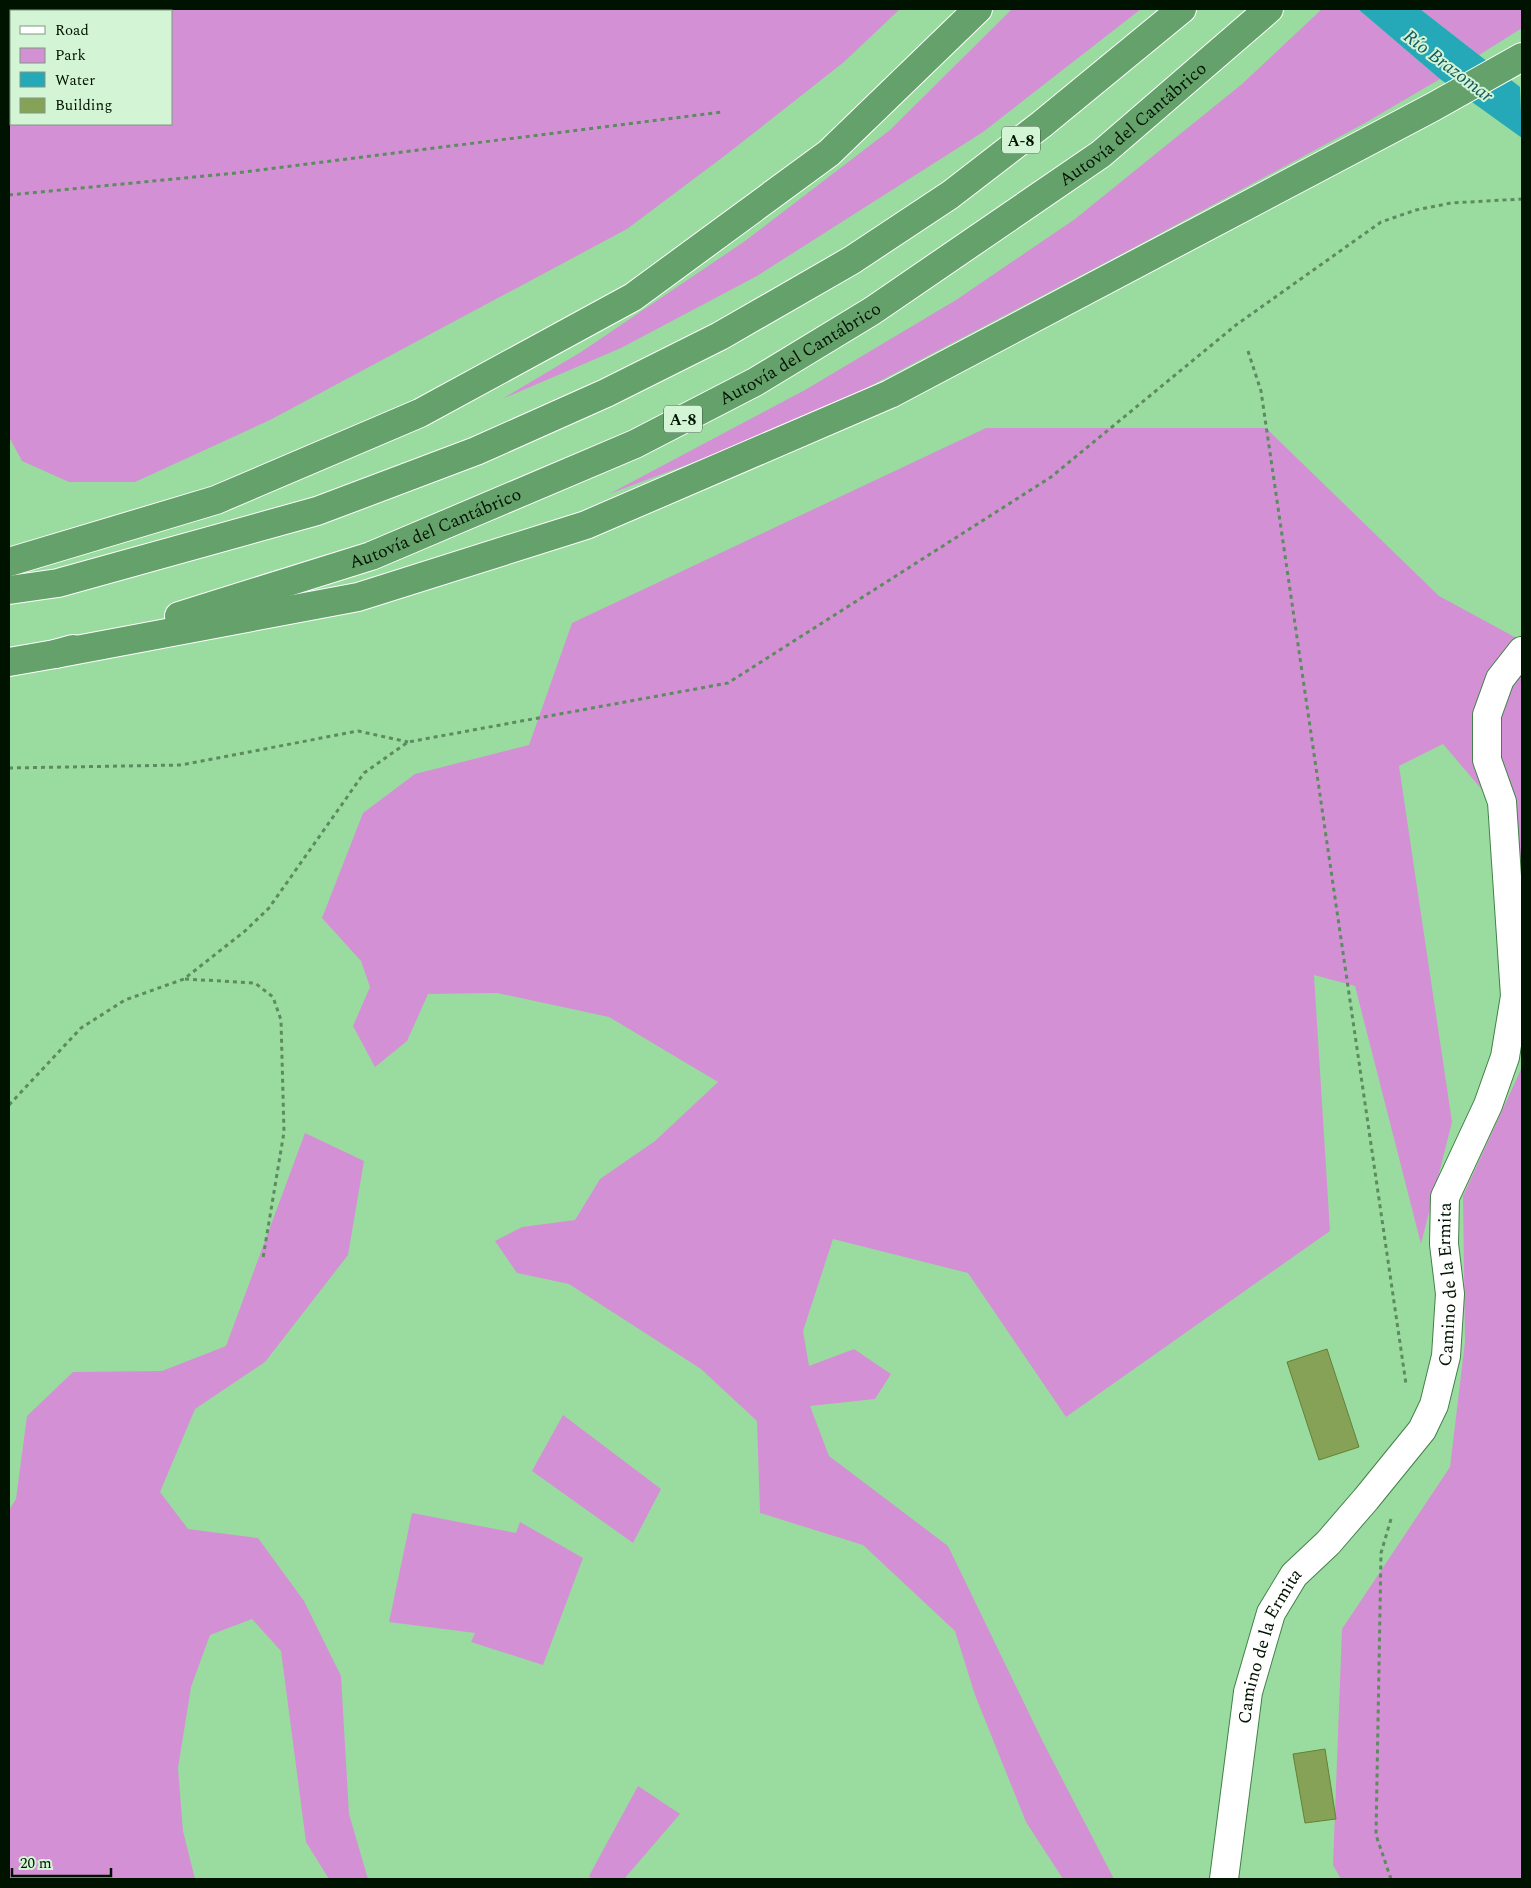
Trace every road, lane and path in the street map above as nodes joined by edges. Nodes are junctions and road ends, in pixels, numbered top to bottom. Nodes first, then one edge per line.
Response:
1 (978, 9) edge
2 (1182, 9) edge
3 (1269, 9) edge
4 (1518, 59) edge
5 (722, 112) dead end
6 (9, 195) edge
7 (1522, 199) edge
8 (1248, 352) dead end
9 (9, 562) edge
10 (9, 590) edge
11 (1522, 652) edge
12 (55, 654) junction
13 (9, 662) edge
14 (408, 742) junction
15 (9, 768) edge
16 (184, 979) junction
17 (9, 1105) edge
18 (263, 1258) dead end
19 (1407, 1390) dead end
20 (1392, 1515) dead end
21 (1224, 1879) edge
22 (1391, 1879) edge

1 - 9 highway
2 - 10 highway, A-8
3 - 12 highway, Autovía del Cantábrico / A-8
4 - 12 highway
5 - 6 path
7 - 14 path
8 - 19 path
11 - 21 street, Camino de la Ermita
12 - 13 highway, Autovía del Cantábrico / A-8
14 - 15 path
14 - 16 path
16 - 17 path
16 - 18 path
20 - 22 path

